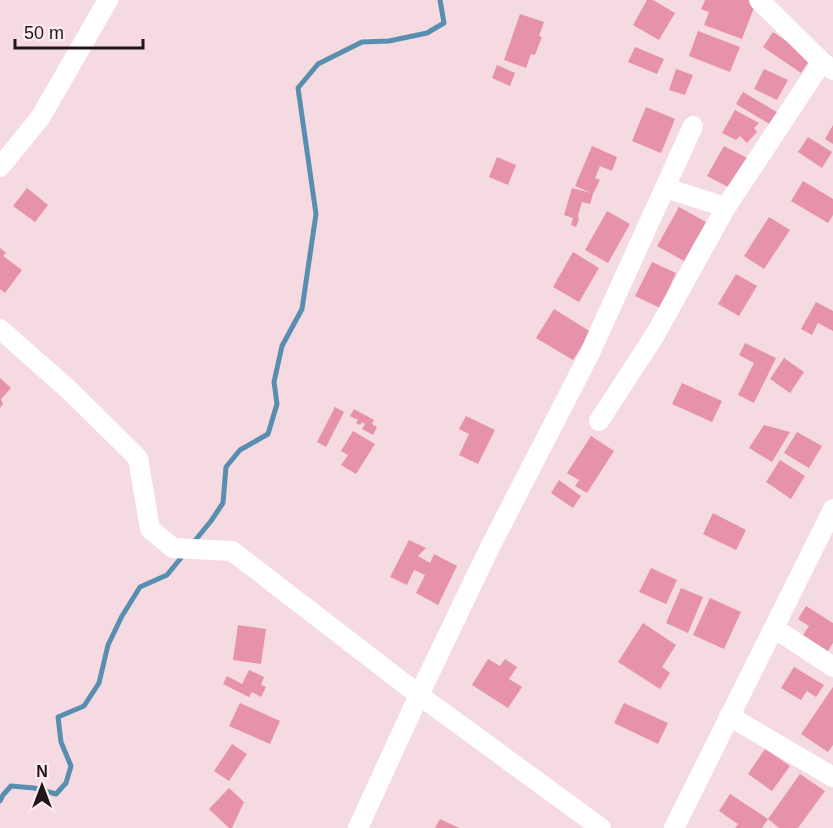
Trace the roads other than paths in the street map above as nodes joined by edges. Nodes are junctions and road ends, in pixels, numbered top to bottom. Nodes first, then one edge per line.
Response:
1 (108, 0) edge
2 (759, 0) edge
3 (827, 66) edge
4 (693, 126) dead end
5 (0, 167) edge
6 (665, 188) junction
7 (726, 207) junction
8 (0, 329) edge
9 (599, 421) dead end
10 (833, 509) edge
11 (774, 628) junction
12 (833, 667) edge
13 (419, 695) junction
14 (729, 716) junction
15 (833, 777) edge
16 (358, 828) edge
17 (601, 828) edge
18 (674, 828) edge

1 - 5 street
2 - 3 street
3 - 7 street
4 - 6 street
6 - 7 street
6 - 13 street
7 - 9 street
8 - 13 street
10 - 11 street
11 - 12 street
11 - 14 street
13 - 16 street
13 - 17 street
14 - 15 street
14 - 18 street

